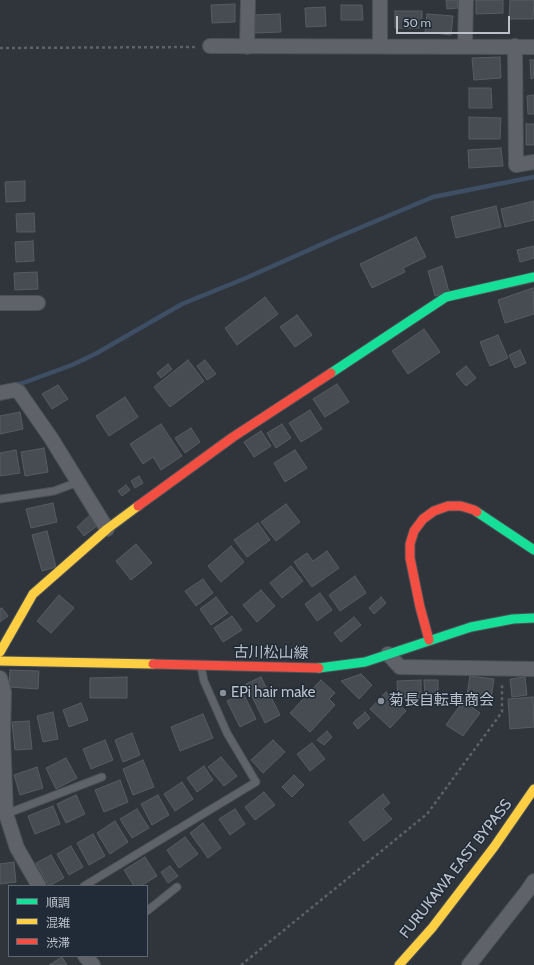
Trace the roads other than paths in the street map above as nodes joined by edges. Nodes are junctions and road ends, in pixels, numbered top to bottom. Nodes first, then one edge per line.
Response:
1 (248, 0) edge
2 (380, 0) edge
3 (466, 0) edge
4 (210, 46) road end
5 (380, 46) junction
6 (465, 46) junction
7 (515, 46) junction
8 (534, 46) edge
9 (247, 47) junction
10 (534, 162) edge
11 (534, 277) edge
12 (0, 303) edge
13 (38, 303) dead end
14 (0, 393) edge
15 (78, 482) junction
16 (0, 498) edge
17 (107, 529) junction
18 (534, 550) edge
19 (534, 618) edge
20 (430, 640) junction
21 (0, 652) edge
22 (388, 654) junction
23 (0, 661) edge
24 (201, 665) junction
25 (534, 669) edge
26 (0, 678) edge
27 (102, 777) dead end
28 (534, 789) edge
29 (4, 819) edge
30 (534, 881) edge
31 (38, 885) edge
32 (86, 885) edge
33 (177, 886) dead end
34 (148, 910) edge
35 (399, 965) edge
36 (469, 965) edge

1 - 9 street
2 - 5 street
3 - 6 street
4 - 9 street
5 - 6 street
5 - 9 street
6 - 7 street
7 - 8 street
7 - 10 street
11 - 17 main road
12 - 13 street
14 - 15 street
15 - 16 lane
15 - 17 street
17 - 21 main road
18 - 20 main road
19 - 20 main road, 古川松山線
20 - 22 main road, 古川松山線
22 - 24 main road, 古川松山線
22 - 25 street
23 - 24 main road, 古川松山線
24 - 32 lane
26 - 29 street
27 - 29 lane
28 - 35 main road, FURUKAWA EAST BYPASS
29 - 31 street
30 - 36 street
33 - 34 lane

